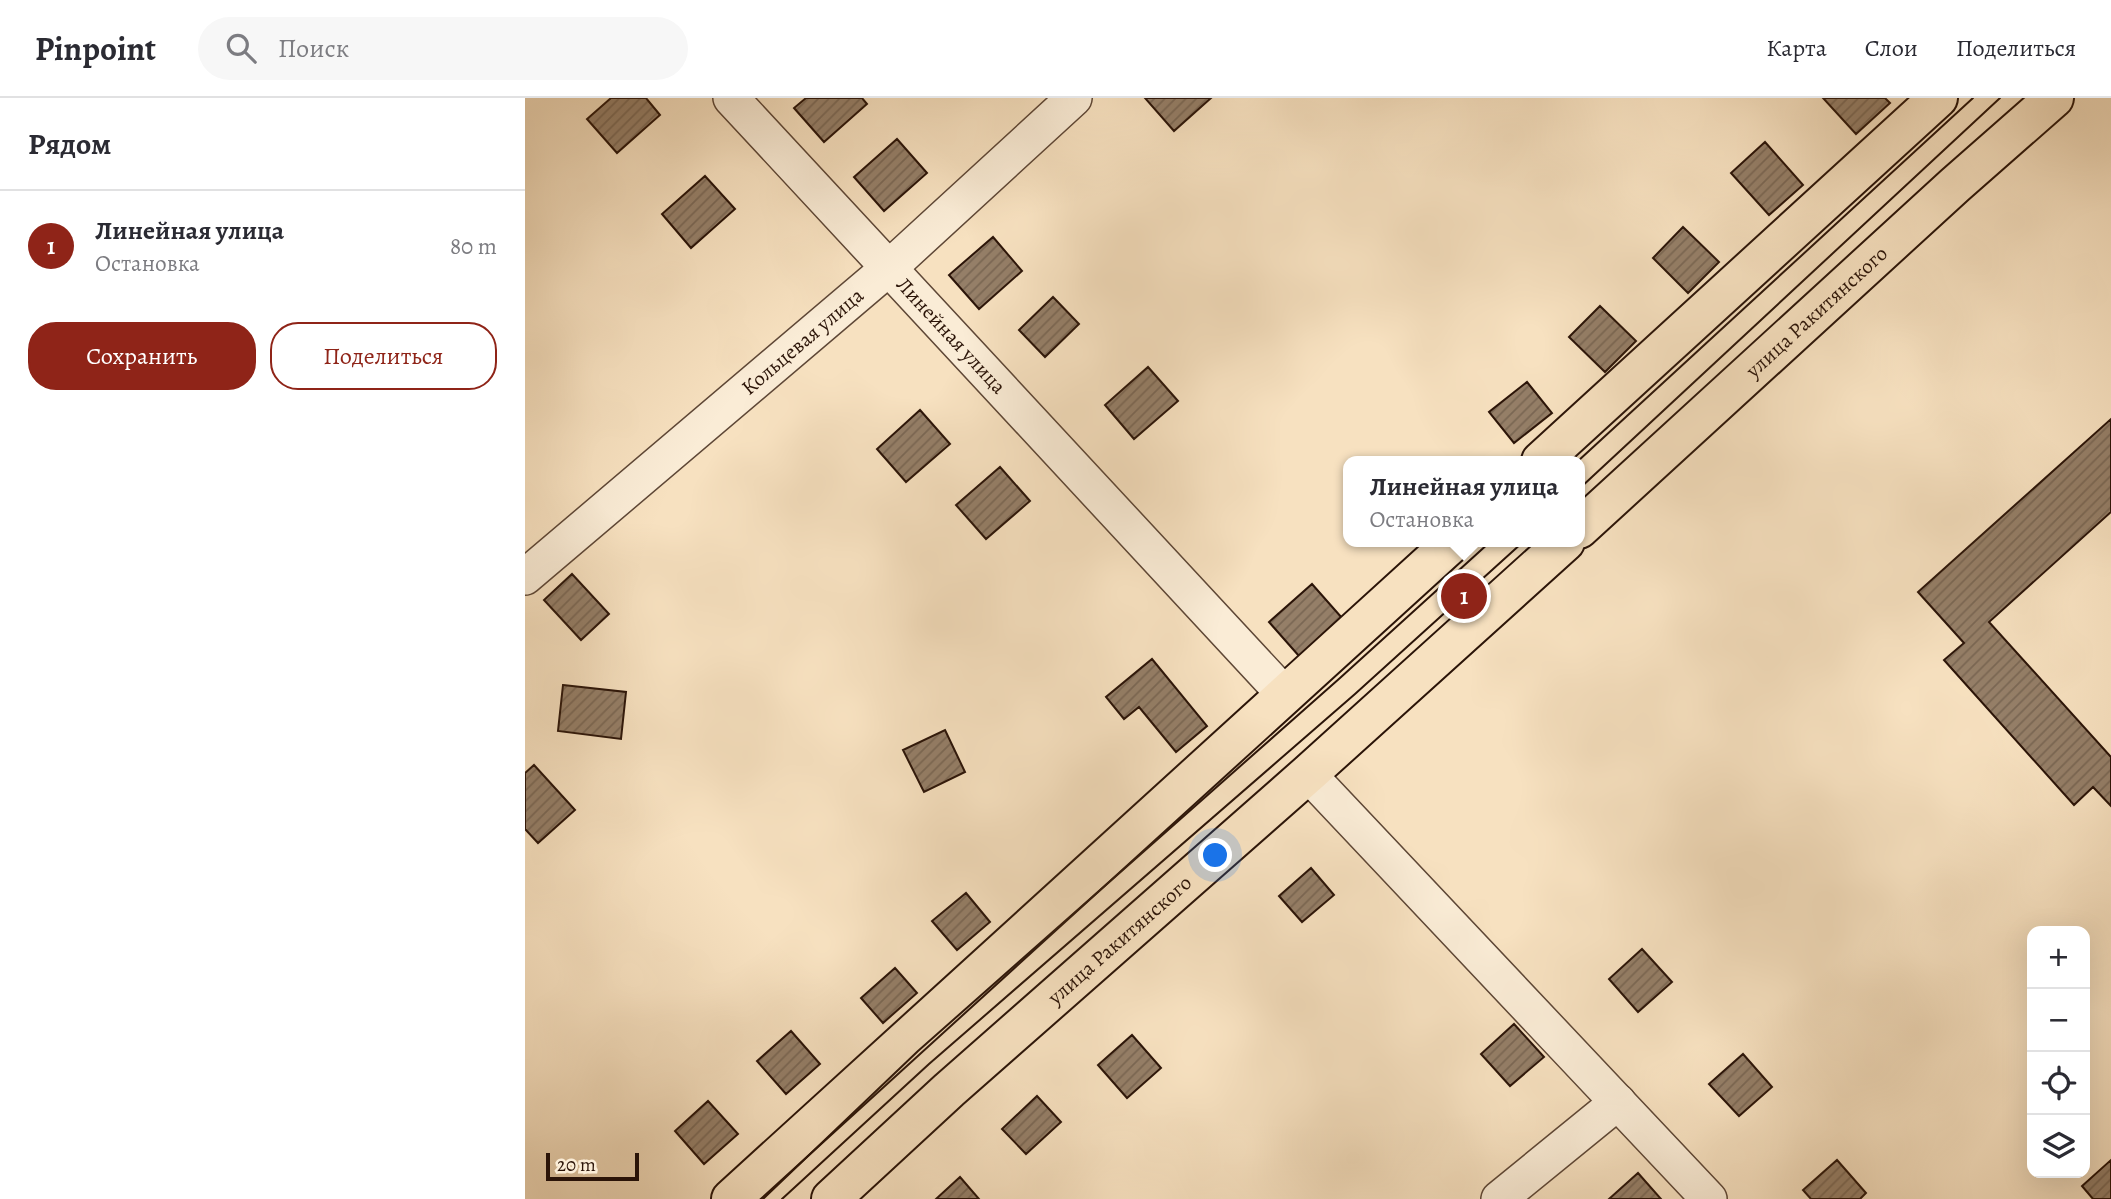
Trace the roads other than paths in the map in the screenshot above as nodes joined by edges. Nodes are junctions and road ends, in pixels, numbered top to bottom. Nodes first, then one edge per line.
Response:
1 (731, 98) edge
2 (1074, 98) edge
3 (1938, 98) edge
4 (2055, 98) edge
5 (890, 267) junction
6 (1546, 456) edge
7 (1585, 523) edge
8 (1448, 547) edge
9 (1559, 547) edge
10 (525, 577) edge
11 (1285, 695) junction
12 (1308, 774) junction
13 (1618, 1102) junction
14 (731, 1199) edge
15 (831, 1199) edge
16 (1499, 1199) edge
17 (1709, 1199) edge

1 - 5 lane, Линейная улица
2 - 5 lane, Кольцевая улица
3 - 6 main road
4 - 7 main road, улица Ракитянского
5 - 10 lane, Кольцевая улица
5 - 11 lane, Линейная улица
8 - 11 main road
9 - 12 main road, улица Ракитянского
11 - 14 main road
12 - 13 lane
12 - 15 main road, улица Ракитянского
13 - 16 lane
13 - 17 lane

